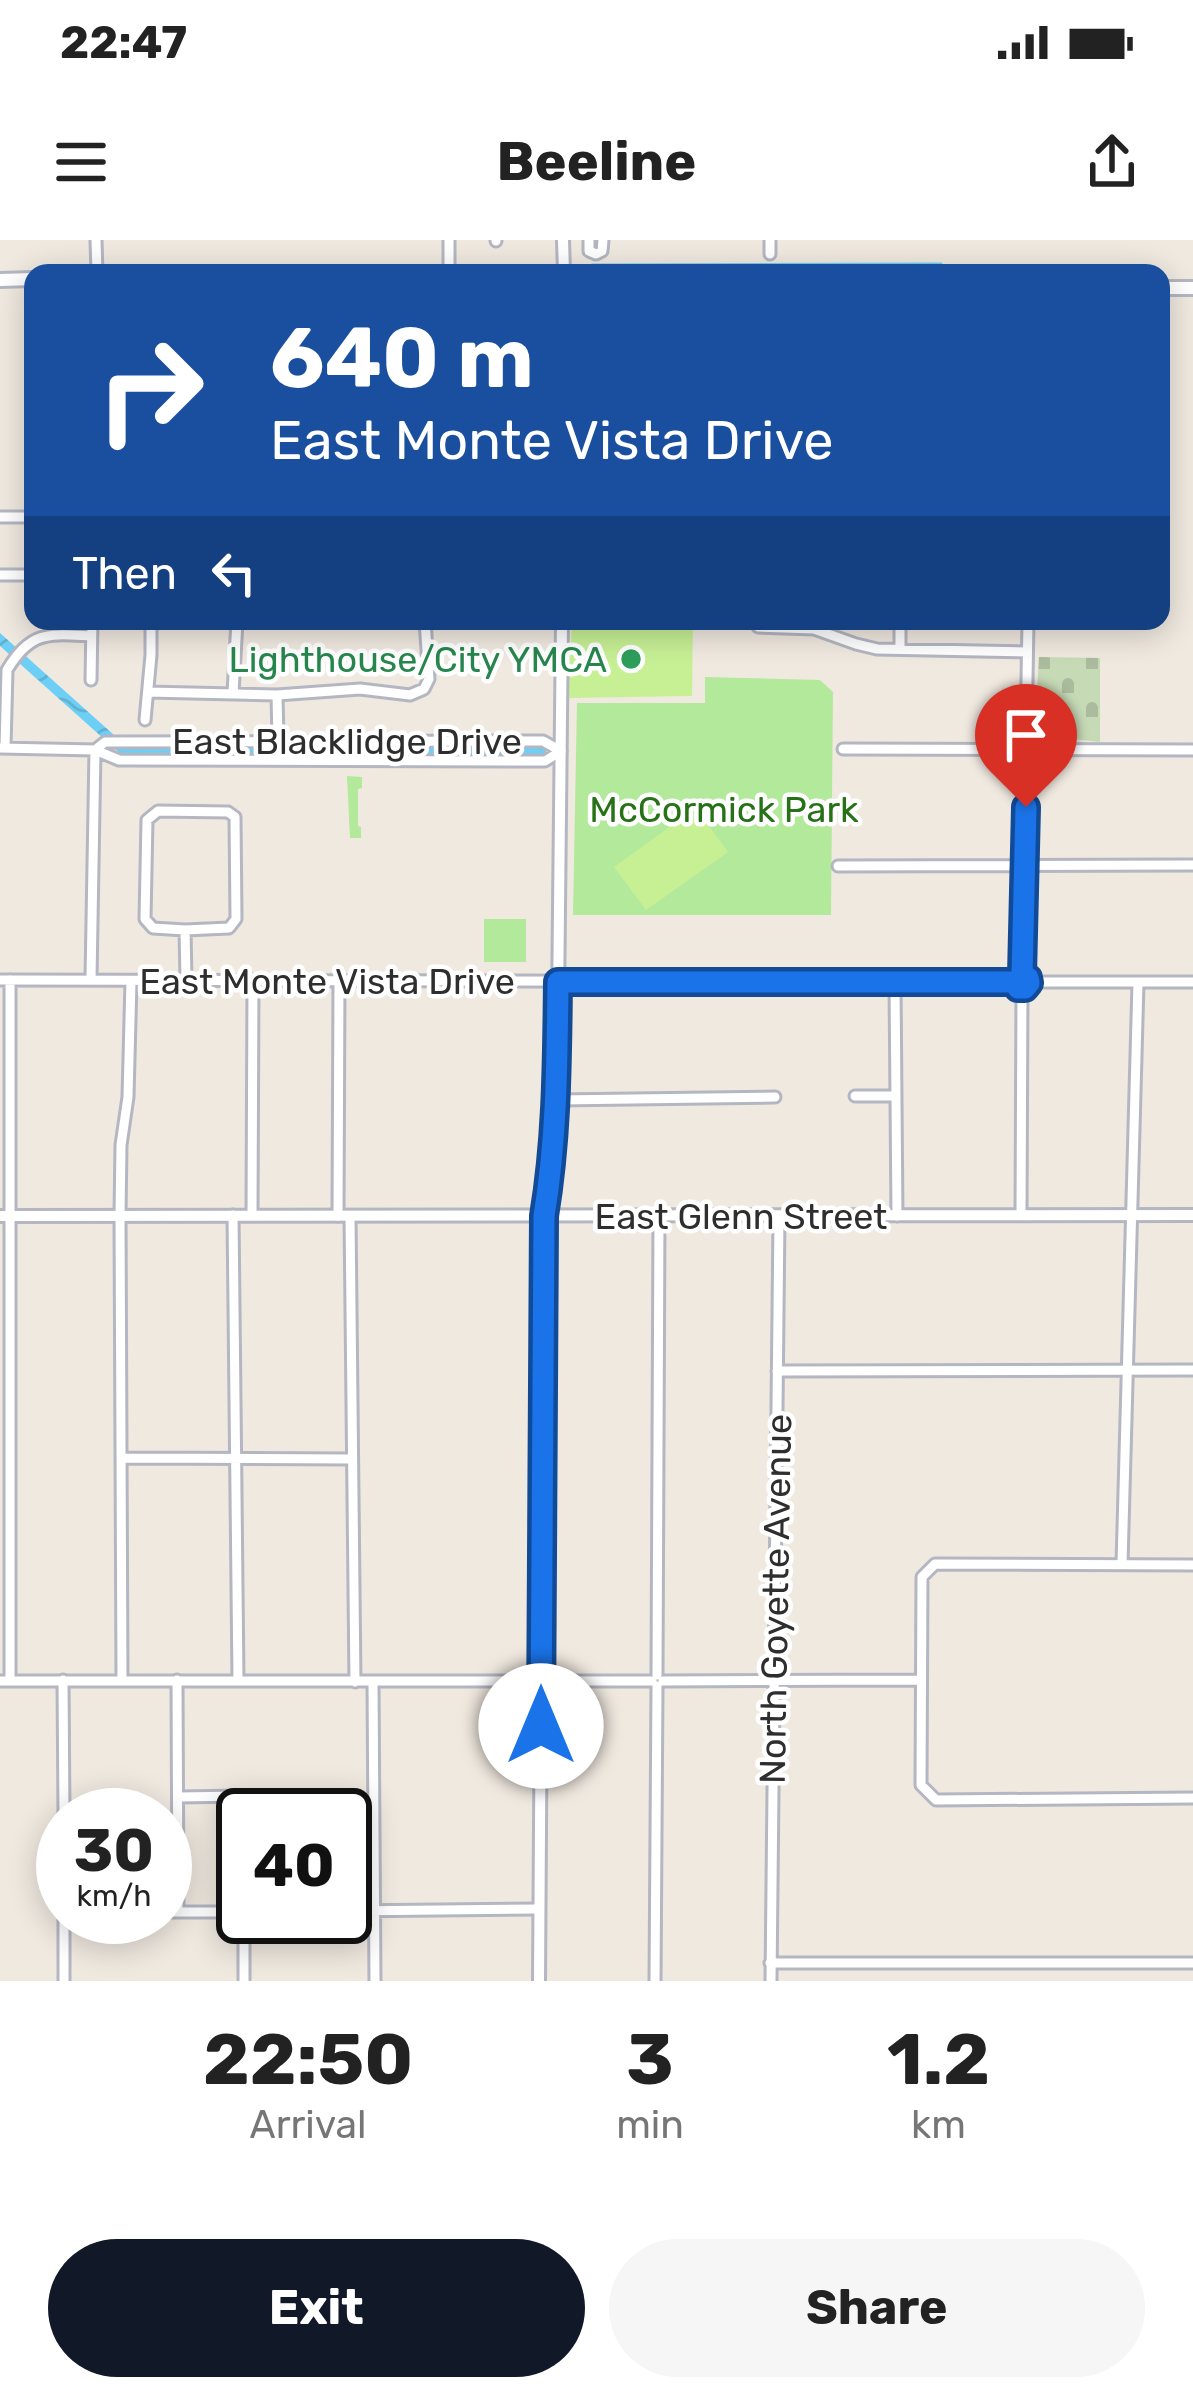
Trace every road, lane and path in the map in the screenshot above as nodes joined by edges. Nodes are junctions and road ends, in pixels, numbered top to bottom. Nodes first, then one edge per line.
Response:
1 (589, 240) edge
2 (603, 240) edge
3 (770, 240) edge
4 (770, 254) dead end
5 (91, 630) edge
6 (151, 630) edge
7 (236, 630) edge
8 (426, 630) edge
9 (562, 630) edge
10 (819, 630) edge
11 (900, 630) edge
12 (1028, 630) edge
13 (91, 636) junction
14 (900, 649) junction
15 (1027, 652) junction
16 (91, 680) dead end
17 (148, 692) junction
18 (233, 693) junction
19 (278, 695) junction
20 (145, 721) dead end
21 (278, 740) junction
22 (3, 748) edge
23 (843, 749) dead end
24 (95, 750) junction
25 (1026, 750) junction
26 (1193, 750) edge
27 (561, 751) junction
28 (1193, 865) edge
29 (838, 866) dead end
30 (1026, 866) junction
31 (185, 930) junction
32 (5, 980) edge
33 (92, 980) junction
34 (186, 980) junction
35 (253, 980) junction
36 (131, 981) junction
37 (339, 981) junction
38 (558, 982) junction
39 (1022, 982) junction
40 (1193, 982) edge
41 (895, 983) junction
42 (1138, 983) junction
43 (855, 1096) dead end
44 (896, 1096) junction
45 (775, 1097) dead end
46 (556, 1100) junction
47 (5, 1101) edge
48 (120, 1215) junction
49 (233, 1215) junction
50 (252, 1215) junction
51 (1022, 1215) junction
52 (1193, 1215) edge
53 (4, 1216) edge
54 (344, 1216) junction
55 (544, 1216) junction
56 (897, 1216) junction
57 (1132, 1216) junction
58 (658, 1217) junction
59 (779, 1217) junction
60 (1127, 1370) junction
61 (1193, 1370) edge
62 (778, 1371) junction
63 (121, 1458) junction
64 (351, 1459) junction
65 (236, 1460) junction
66 (1122, 1564) junction
67 (1193, 1564) edge
68 (63, 1680) junction
69 (122, 1680) junction
70 (177, 1680) junction
71 (238, 1680) junction
72 (921, 1680) junction
73 (5, 1681) edge
74 (657, 1681) junction
75 (775, 1681) junction
76 (355, 1682) junction
77 (373, 1682) junction
78 (541, 1682) junction
79 (64, 1788) edge
80 (178, 1788) edge
81 (1193, 1798) edge
82 (538, 1909) junction
83 (374, 1910) junction
84 (64, 1944) edge
85 (243, 1944) edge
86 (770, 1963) junction
87 (1193, 1963) edge
88 (64, 1981) edge
89 (244, 1981) edge
90 (375, 1981) edge
91 (539, 1981) edge
92 (655, 1981) edge
93 (771, 1981) edge

1 - 2 street
3 - 4 street
5 - 13 street
6 - 17 street
7 - 18 street
8 - 19 street
9 - 27 street
10 - 14 street
11 - 14 street
12 - 15 street
13 - 16 street
13 - 22 street
14 - 15 street
15 - 25 street
17 - 18 street
17 - 20 street
18 - 19 street
19 - 21 street
21 - 24 street, East Blacklidge Drive
21 - 27 street, East Blacklidge Drive
22 - 24 street, East Blacklidge Drive
23 - 25 street
24 - 27 street, East Blacklidge Drive
24 - 33 street
25 - 26 street
25 - 30 street
27 - 38 street
28 - 30 street
29 - 30 street
30 - 39 street
31 - 31 street
31 - 34 street
32 - 33 street, East Monte Vista Drive
32 - 47 street
33 - 36 street, East Monte Vista Drive
34 - 35 street, East Monte Vista Drive
34 - 36 street, East Monte Vista Drive
35 - 37 street, East Monte Vista Drive
35 - 50 street
36 - 48 street
37 - 38 street, East Monte Vista Drive
37 - 54 street
38 - 41 street, East Monte Vista Drive
38 - 46 street
39 - 41 street, East Monte Vista Drive
39 - 42 street, East Monte Vista Drive
39 - 51 street
40 - 42 street, East Monte Vista Drive
41 - 44 street
42 - 57 street
43 - 44 street
44 - 56 street
45 - 46 street
46 - 55 street
47 - 53 street
48 - 49 street, East Glenn Street
48 - 53 street, East Glenn Street
48 - 63 street
49 - 50 street, East Glenn Street
49 - 65 street
50 - 54 street, East Glenn Street
51 - 56 street, East Glenn Street
51 - 57 street, East Glenn Street
52 - 57 street, East Glenn Street
53 - 73 street
54 - 55 street, East Glenn Street
54 - 64 street
55 - 58 street, East Glenn Street
55 - 78 street
56 - 59 street, East Glenn Street
57 - 60 street
58 - 59 street, East Glenn Street
58 - 74 street
59 - 62 street, North Goyette Avenue
60 - 61 street
60 - 62 street
60 - 66 street
62 - 75 street, North Goyette Avenue
63 - 65 street
63 - 69 street
64 - 65 street
64 - 76 street
65 - 71 street
66 - 67 street
66 - 72 street
68 - 69 street
68 - 73 street
68 - 79 street
69 - 70 street
70 - 71 street
70 - 80 street
71 - 76 street
72 - 75 street
72 - 81 street
74 - 75 street
74 - 78 street
74 - 92 street
75 - 86 street, North Goyette Avenue
76 - 77 street
77 - 78 street
77 - 83 street
78 - 82 street
82 - 83 street
82 - 91 street
83 - 90 street
84 - 88 street
85 - 89 street
86 - 87 street
86 - 93 street, North Goyette Avenue

